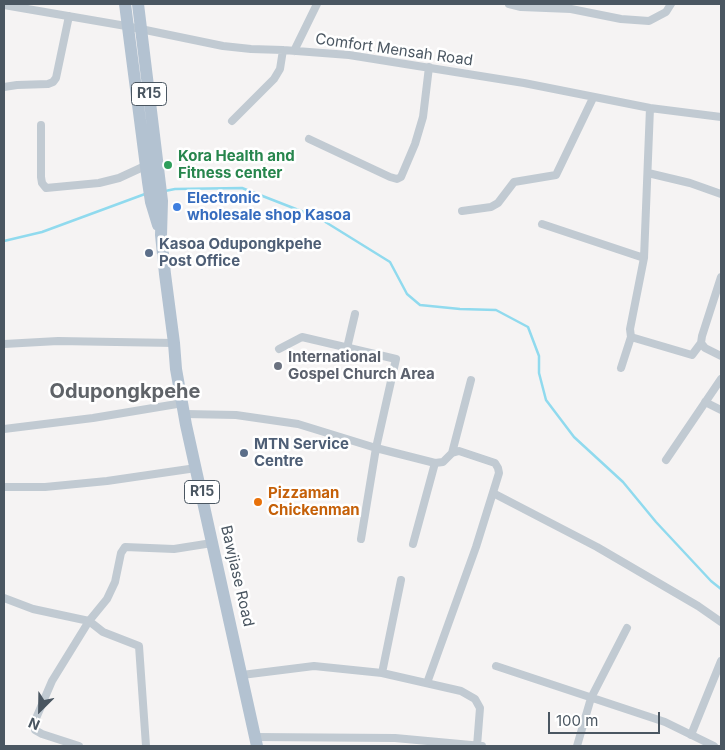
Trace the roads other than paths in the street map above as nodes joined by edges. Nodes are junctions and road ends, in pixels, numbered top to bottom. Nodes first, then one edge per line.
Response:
1 (124, 4) edge
2 (138, 4) edge
3 (317, 4) edge
4 (509, 4) edge
5 (671, 4) edge
6 (4, 5) edge
7 (69, 16) junction
8 (126, 26) junction
9 (141, 30) junction
10 (283, 50) junction
11 (294, 51) junction
12 (429, 68) junction
13 (4, 87) edge
14 (592, 98) junction
15 (650, 108) junction
16 (721, 117) edge
17 (232, 121) dead end
18 (42, 125) dead end
19 (309, 139) dead end
20 (146, 166) junction
21 (648, 173) junction
22 (154, 183) junction
23 (721, 194) edge
24 (462, 211) dead end
25 (542, 224) dead end
26 (644, 258) junction
27 (721, 277) edge
28 (355, 314) dead end
29 (631, 337) junction
30 (174, 342) junction
31 (701, 343) junction
32 (4, 344) edge
33 (347, 348) junction
34 (279, 349) dead end
35 (721, 356) edge
36 (621, 368) dead end
37 (471, 380) dead end
38 (721, 380) edge
39 (705, 402) junction
40 (184, 409) junction
41 (721, 410) edge
42 (4, 429) edge
43 (376, 448) junction
44 (452, 453) junction
45 (666, 460) dead end
46 (434, 464) junction
47 (196, 468) junction
48 (4, 487) edge
49 (493, 493) junction
50 (361, 539) dead end
51 (212, 544) junction
52 (413, 544) dead end
53 (401, 580) dead end
54 (4, 598) edge
55 (89, 621) junction
56 (721, 622) edge
57 (627, 628) dead end
58 (721, 661) edge
59 (496, 666) dead end
60 (382, 673) junction
61 (242, 675) junction
62 (427, 683) junction
63 (591, 698) junction
64 (691, 735) junction
65 (256, 742) edge
66 (79, 746) edge
67 (146, 746) edge
68 (479, 746) edge
69 (577, 746) edge
70 (714, 746) edge

1 - 8 main road, Bawjiase Road / R15
2 - 9 main road, Bawjiase Road / R15
3 - 11 street
4 - 5 street
6 - 7 street, Comfort Mensah Road
7 - 8 street, Comfort Mensah Road
7 - 13 street
8 - 9 street, Comfort Mensah Road
8 - 20 main road, Bawjiase Road / R15
9 - 10 street, Comfort Mensah Road
9 - 22 main road, Bawjiase Road / R15
10 - 11 street, Comfort Mensah Road
10 - 17 street
11 - 12 street, Comfort Mensah Road
12 - 14 street, Comfort Mensah Road
12 - 19 street
14 - 15 street, Comfort Mensah Road
14 - 24 street
15 - 16 street, Comfort Mensah Road
15 - 21 street
18 - 20 street
20 - 22 main road, Bawjiase Road / R15
21 - 23 street
21 - 26 street
22 - 30 main road, Bawjiase Road / R15
25 - 26 street
26 - 29 street
27 - 31 street
28 - 33 street
29 - 31 street
29 - 36 street
30 - 32 street
30 - 40 main road, Bawjiase Road / R15
31 - 35 street
33 - 34 street
33 - 43 street
37 - 44 street
38 - 39 street
39 - 41 street
39 - 45 street
40 - 42 street
40 - 43 street
40 - 47 main road, Bawjiase Road / R15
43 - 46 street
43 - 50 street
44 - 46 street
44 - 49 street
46 - 52 street
47 - 48 street
47 - 51 main road, Bawjiase Road / R15
49 - 56 street
49 - 62 street
51 - 55 street
51 - 61 main road, Bawjiase Road / R15
53 - 60 street
54 - 55 street
55 - 66 street
55 - 67 street
57 - 63 street
58 - 64 street
59 - 63 street
60 - 61 street
60 - 62 street
61 - 65 main road, Bawjiase Road / R15
62 - 68 street
63 - 64 street
63 - 69 street
64 - 70 street
65 - 68 street

